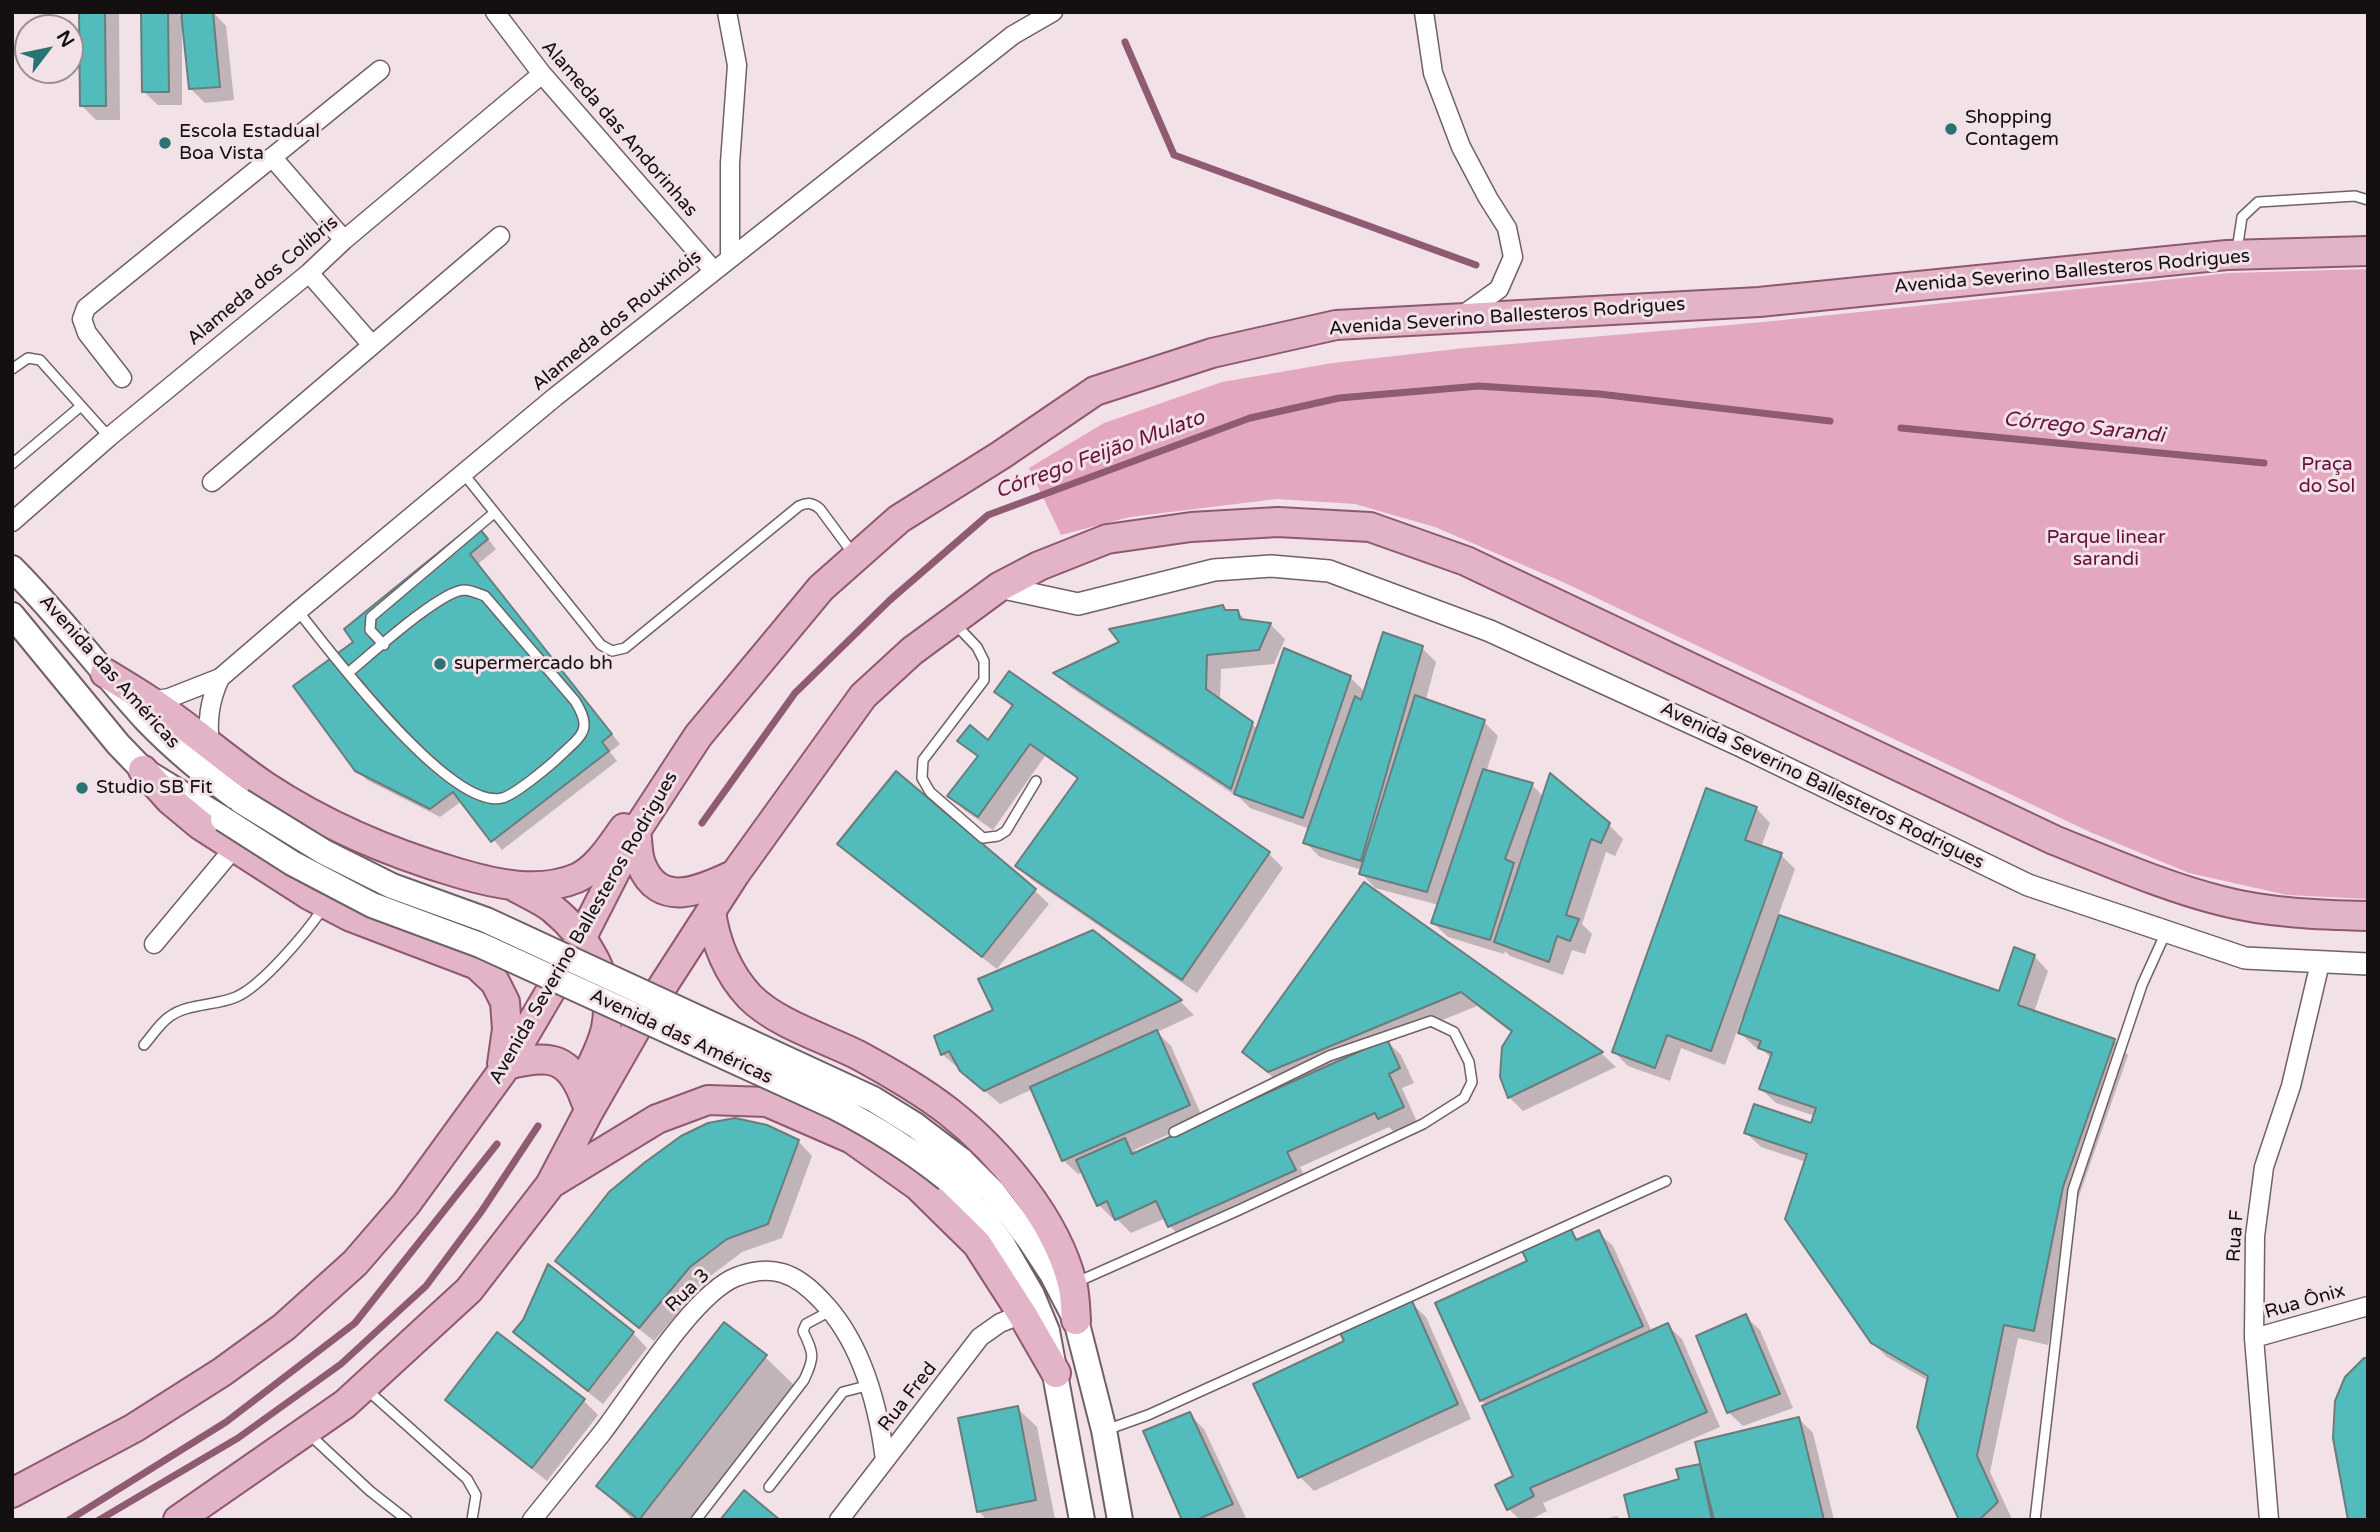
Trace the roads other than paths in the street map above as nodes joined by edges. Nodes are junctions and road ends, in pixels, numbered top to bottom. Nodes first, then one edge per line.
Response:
1 (495, 12) edge
2 (727, 12) edge
3 (1053, 12) edge
4 (1424, 12) edge
5 (380, 70) dead end
6 (542, 74) junction
7 (272, 157) junction
8 (2368, 200) edge
9 (500, 236) dead end
10 (344, 240) junction
11 (2368, 251) edge
12 (2237, 255) junction
13 (730, 258) junction
14 (714, 271) junction
15 (309, 273) junction
16 (1459, 318) junction
17 (372, 345) junction
18 (12, 369) edge
19 (122, 378) dead end
20 (81, 406) junction
21 (109, 437) junction
22 (12, 464) edge
23 (463, 473) junction
24 (212, 482) dead end
25 (494, 513) junction
26 (12, 522) edge
27 (855, 556) junction
28 (12, 568) edge
29 (999, 587) junction
30 (298, 611) junction
31 (12, 615) edge
32 (952, 621) junction
33 (384, 645) junction
34 (105, 673) junction
35 (348, 673) junction
36 (220, 678) junction
37 (151, 701) junction
38 (698, 736) junction
39 (210, 747) junction
40 (143, 770) junction
41 (1036, 781) dead end
42 (636, 831) junction
43 (234, 848) junction
44 (735, 874) junction
45 (514, 886) junction
46 (326, 904) junction
47 (711, 911) junction
48 (2368, 916) edge
49 (2166, 932) junction
50 (581, 939) junction
51 (154, 944) dead end
52 (2320, 963) junction
53 (2368, 964) edge
54 (144, 1045) dead end
55 (504, 1069) junction
56 (585, 1100) junction
57 (1174, 1132) dead end
58 (954, 1169) junction
59 (1666, 1181) dead end
60 (550, 1185) junction
61 (1072, 1284) junction
62 (2368, 1306) edge
63 (832, 1310) junction
64 (1022, 1314) junction
65 (1076, 1320) junction
66 (2253, 1338) junction
67 (1056, 1373) junction
68 (870, 1385) junction
69 (363, 1387) junction
70 (1104, 1430) junction
71 (306, 1431) junction
72 (886, 1460) junction
73 (769, 1487) dead end
74 (12, 1493) edge
75 (178, 1520) edge
76 (407, 1520) edge
77 (472, 1520) edge
78 (532, 1520) edge
79 (696, 1520) edge
80 (839, 1520) edge
81 (1082, 1520) edge
82 (1120, 1520) edge
83 (2035, 1520) edge
84 (2269, 1520) edge

1 - 6 street, Alameda das Andorinhas
2 - 13 street
3 - 13 street, Alameda dos Rouxinóis
4 - 16 street
5 - 7 street
6 - 10 street, Alameda dos Colíbris
6 - 14 street, Alameda das Andorinhas
7 - 10 street
7 - 19 street
8 - 12 lane
9 - 17 street
10 - 15 street, Alameda dos Colíbris
11 - 12 main road, Avenida Severino Ballesteros Rodrigues
12 - 16 main road, Avenida Severino Ballesteros Rodrigues
13 - 14 street, Alameda dos Rouxinóis
14 - 23 street, Alameda dos Rouxinóis
15 - 17 street
15 - 21 street, Alameda dos Colíbris
16 - 27 main road, Avenida Severino Ballesteros Rodrigues
17 - 24 street
18 - 20 lane
20 - 21 lane
20 - 22 lane
21 - 26 street, Alameda dos Colíbris
23 - 25 lane
23 - 30 street, Alameda dos Rouxinóis
25 - 27 lane
25 - 33 lane
27 - 38 main road, Avenida Severino Ballesteros Rodrigues
28 - 34 main road, Avenida das Américas
29 - 32 main road
29 - 48 main road
29 - 49 street, Avenida Severino Ballesteros Rodrigues
30 - 35 lane
30 - 36 street, Alameda dos Rouxinóis
31 - 40 main road, Avenida das Américas
32 - 41 lane
32 - 44 main road
33 - 35 lane
33 - 35 lane
34 - 37 main road
34 - 58 main road, Avenida das Américas, bridge
36 - 37 street, Alameda dos Rouxinóis
36 - 39 street
37 - 39 main road
38 - 42 main road, Avenida Severino Ballesteros Rodrigues
38 - 45 main road
39 - 45 main road
40 - 43 main road
40 - 58 main road, Avenida das Américas, bridge
42 - 44 main road
42 - 50 main road, Avenida Severino Ballesteros Rodrigues
43 - 46 main road
43 - 51 street
44 - 47 main road
45 - 50 main road
46 - 54 lane
46 - 55 main road
47 - 56 main road
47 - 61 main road
49 - 52 street, Avenida Severino Ballesteros Rodrigues
49 - 83 lane
50 - 55 main road, Avenida Severino Ballesteros Rodrigues
50 - 56 main road
52 - 53 street, Avenida Severino Ballesteros Rodrigues
52 - 66 street, Rua F
55 - 56 main road
55 - 74 main road, Avenida Severino Ballesteros Rodrigues
56 - 60 main road
57 - 61 lane
58 - 65 main road, Avenida das Américas
58 - 67 main road, Avenida das Américas
59 - 70 lane
60 - 64 main road
60 - 69 main road
61 - 65 main road
62 - 66 street, Rua Ônix
63 - 68 street, Rua 3
63 - 78 street, Rua 3
63 - 79 lane
64 - 67 main road
64 - 72 street, Rua Fred
65 - 70 main road, Avenida das Américas
66 - 84 street, Rua F
67 - 81 main road, Avenida das Américas
68 - 72 street, Rua 3
68 - 73 lane
69 - 71 main road
69 - 77 lane
70 - 82 main road, Avenida das Américas
71 - 75 main road
71 - 76 lane
72 - 80 street, Rua Fred

